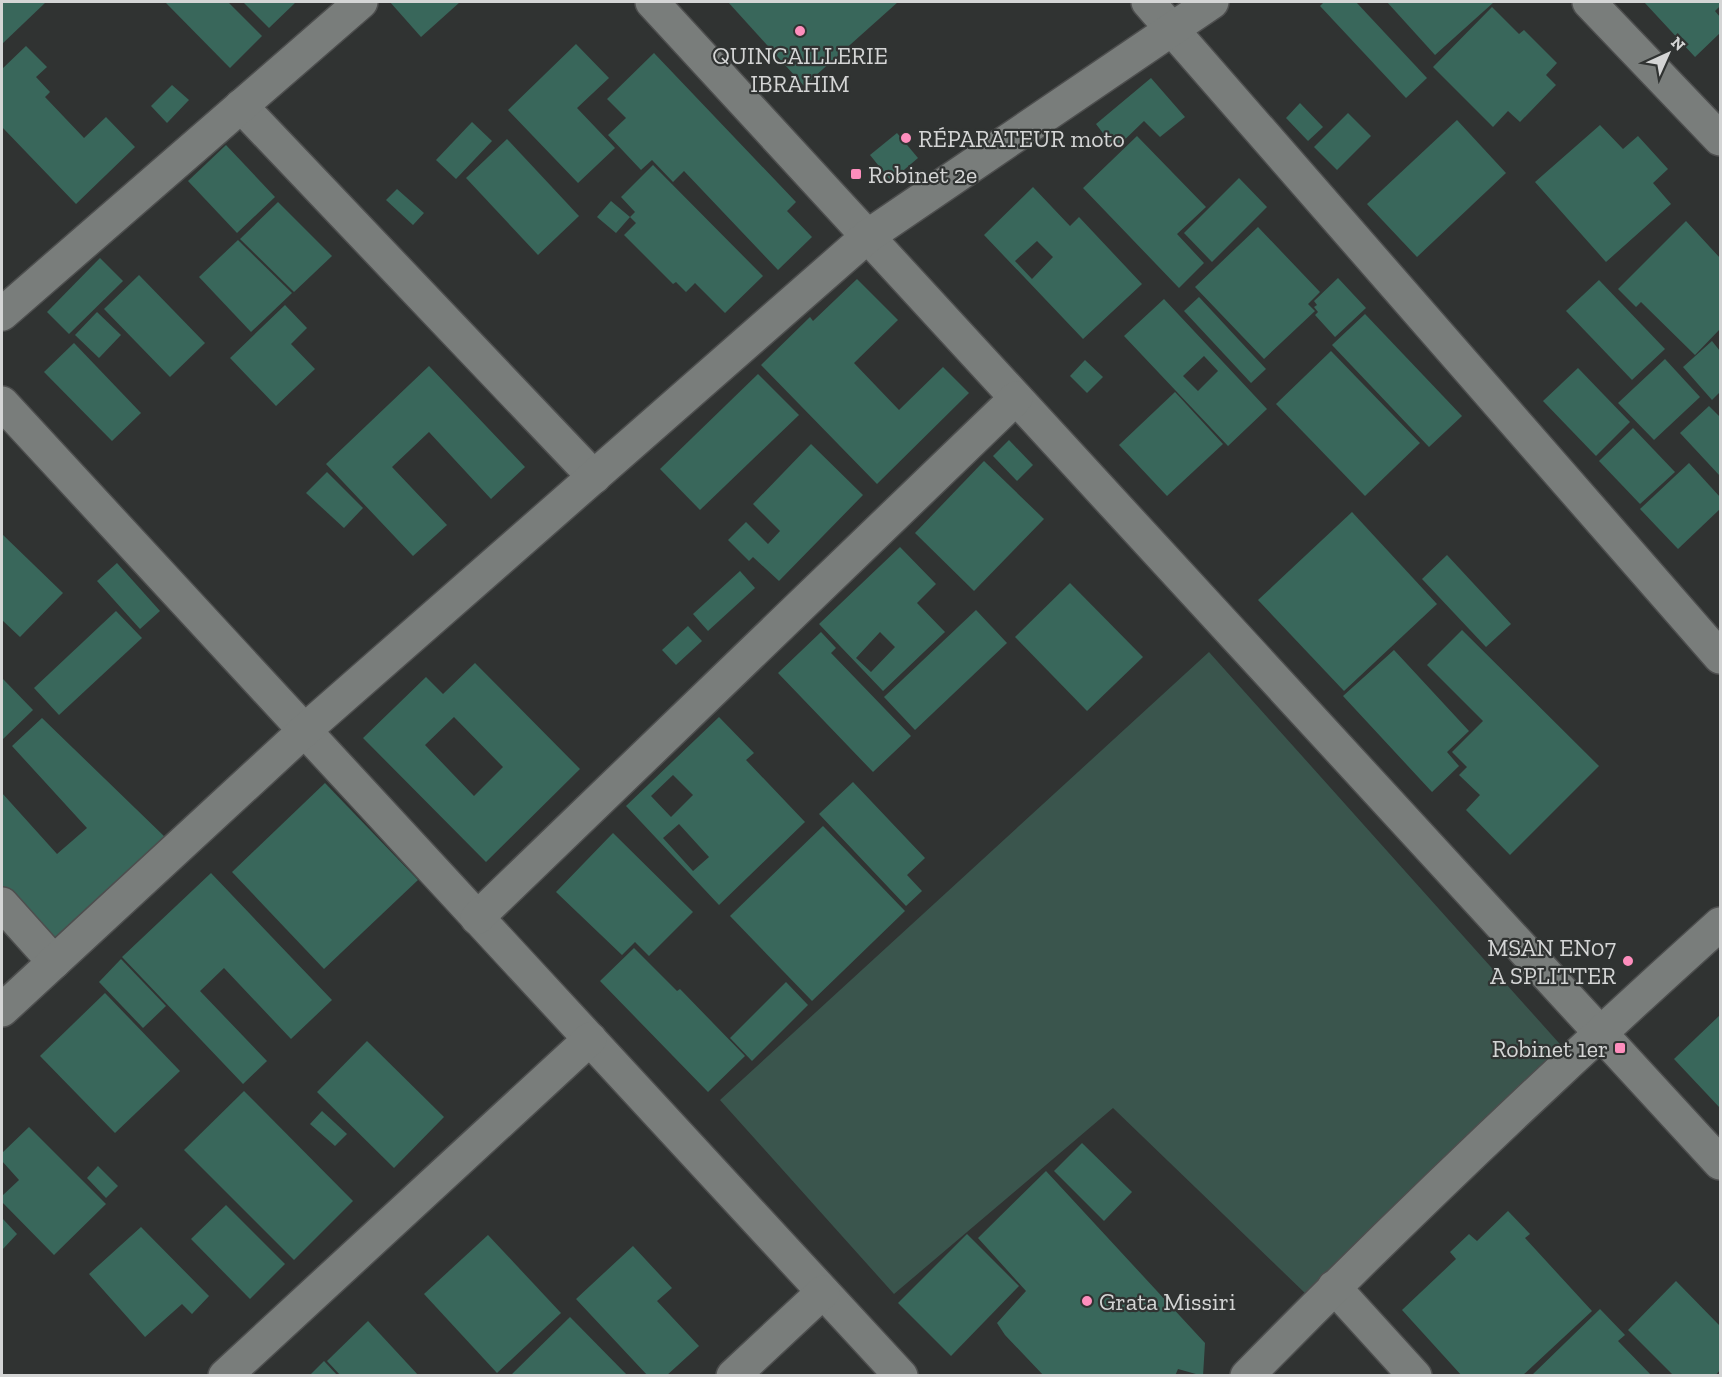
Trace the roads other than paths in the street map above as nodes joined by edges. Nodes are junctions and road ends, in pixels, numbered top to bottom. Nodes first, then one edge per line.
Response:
1 (361, 2) edge
2 (652, 2) edge
3 (1148, 2) edge
4 (1212, 2) edge
5 (1590, 2) edge
6 (1173, 29) junction
7 (241, 106) junction
8 (1720, 140) edge
9 (868, 236) junction
10 (2, 314) edge
11 (1016, 398) junction
12 (2, 403) edge
13 (594, 477) junction
14 (1720, 657) edge
15 (304, 731) junction
16 (2, 904) edge
17 (477, 918) junction
18 (1720, 924) edge
19 (54, 962) junction
20 (2, 1010) edge
21 (1600, 1032) junction
22 (590, 1039) junction
23 (1720, 1163) edge
24 (1334, 1287) junction
25 (823, 1292) junction
26 (225, 1376) edge
27 (733, 1376) edge
28 (901, 1376) edge
29 (1247, 1376) edge
30 (1415, 1376) edge

1 - 7 street
2 - 9 street
3 - 6 street
4 - 6 street
5 - 8 street
6 - 9 street
6 - 14 street
7 - 10 street
7 - 13 street
9 - 11 street
9 - 13 street
11 - 17 street
11 - 21 street
12 - 15 street
13 - 15 street
15 - 17 street
15 - 19 street
16 - 19 street
17 - 22 street
18 - 21 street
19 - 20 street
21 - 23 street
21 - 24 street
22 - 25 street
22 - 26 street
24 - 29 street
24 - 30 street
25 - 27 street
25 - 28 street

